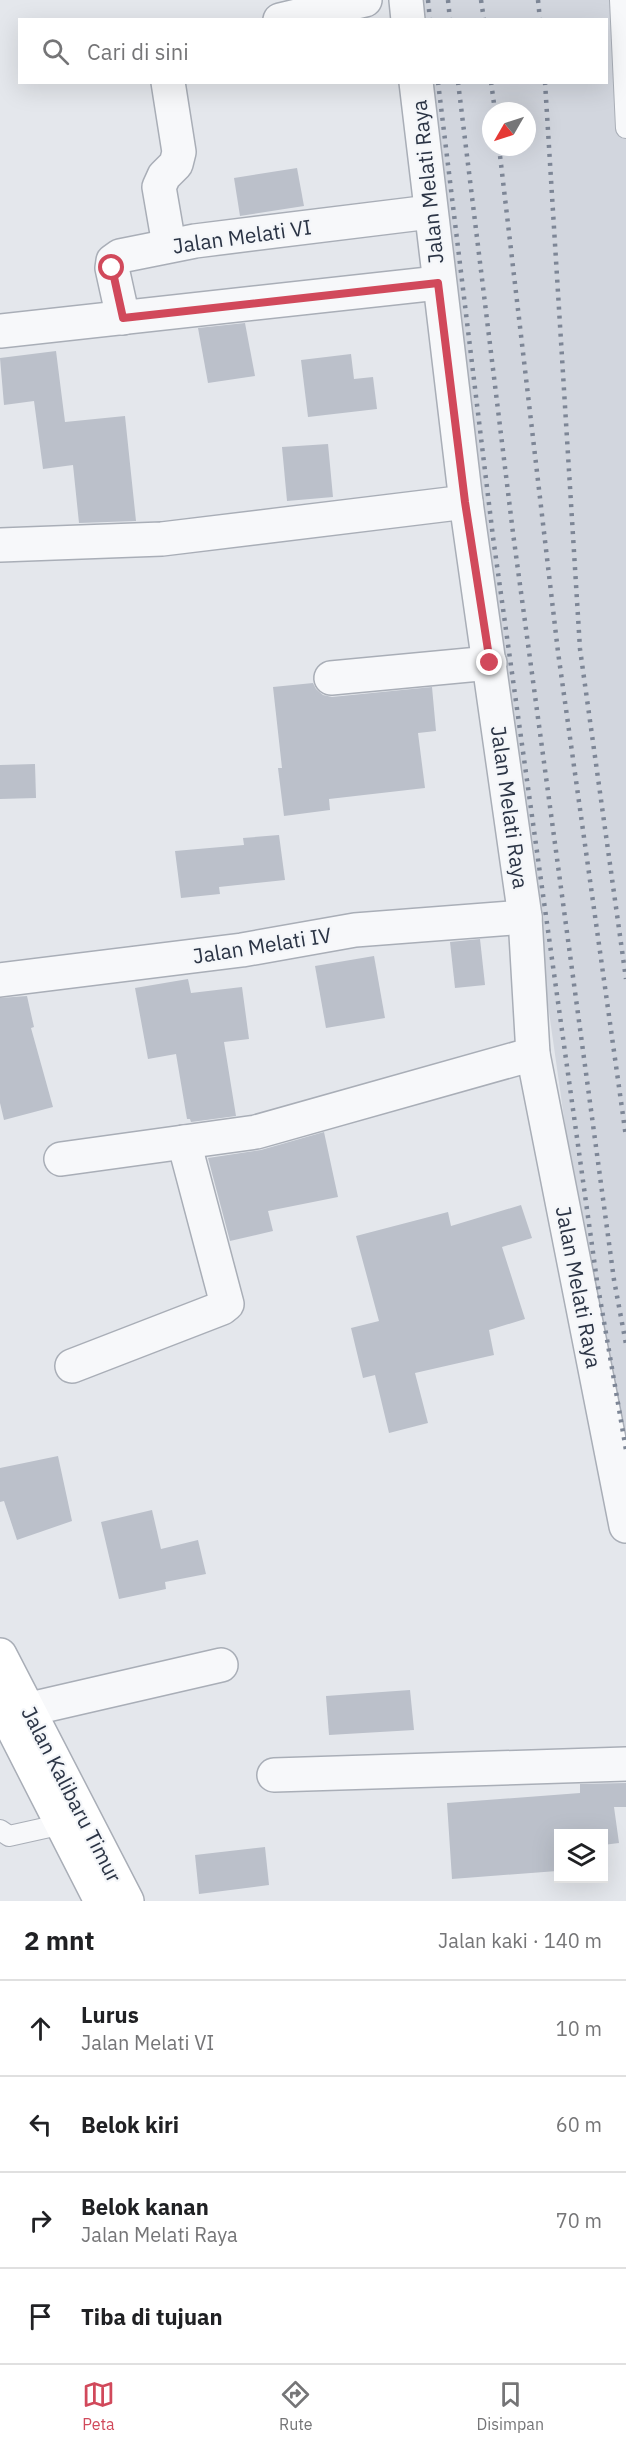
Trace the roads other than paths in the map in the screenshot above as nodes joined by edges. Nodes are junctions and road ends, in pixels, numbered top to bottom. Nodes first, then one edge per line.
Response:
1 (365, 0) edge
2 (406, 0) edge
3 (620, 0) edge
4 (288, 18) edge
5 (408, 18) edge
6 (168, 84) edge
7 (416, 84) edge
8 (626, 128) edge
9 (430, 212) junction
10 (170, 245) junction
11 (438, 283) junction
12 (123, 318) junction
13 (0, 331) edge
14 (465, 502) junction
15 (0, 545) edge
16 (490, 663) junction
17 (331, 678) dead end
18 (525, 917) junction
19 (0, 980) edge
20 (533, 1054) junction
21 (184, 1142) junction
22 (61, 1159) dead end
23 (72, 1366) dead end
24 (626, 1526) edge
25 (0, 1655) edge
26 (221, 1665) dead end
27 (11, 1720) edge
28 (626, 1764) edge
29 (274, 1775) dead end
30 (63, 1824) junction
31 (0, 1830) edge
32 (101, 1901) edge
33 (127, 1901) edge

1 - 4 street
2 - 5 street
3 - 8 lane
6 - 10 street
7 - 9 street, Jalan Melati Raya
9 - 10 street, Jalan Melati VI
9 - 11 street, Jalan Melati Raya
10 - 12 street, Jalan Melati VI
11 - 12 street
11 - 14 street, Jalan Melati Raya
12 - 13 street
14 - 15 street
14 - 16 street, Jalan Melati Raya
16 - 17 street
16 - 18 street, Jalan Melati Raya
18 - 19 street, Jalan Melati IV
18 - 20 street, Jalan Melati Raya
20 - 21 street
20 - 24 street, Jalan Melati Raya
21 - 22 street
21 - 23 street
25 - 27 street, Jalan Kalibaru Timur
26 - 27 street
27 - 30 street, Jalan Kalibaru Timur
27 - 33 street, Jalan Kalibaru Timur
28 - 29 street
30 - 31 lane
30 - 32 street, Jalan Kalibaru Timur

